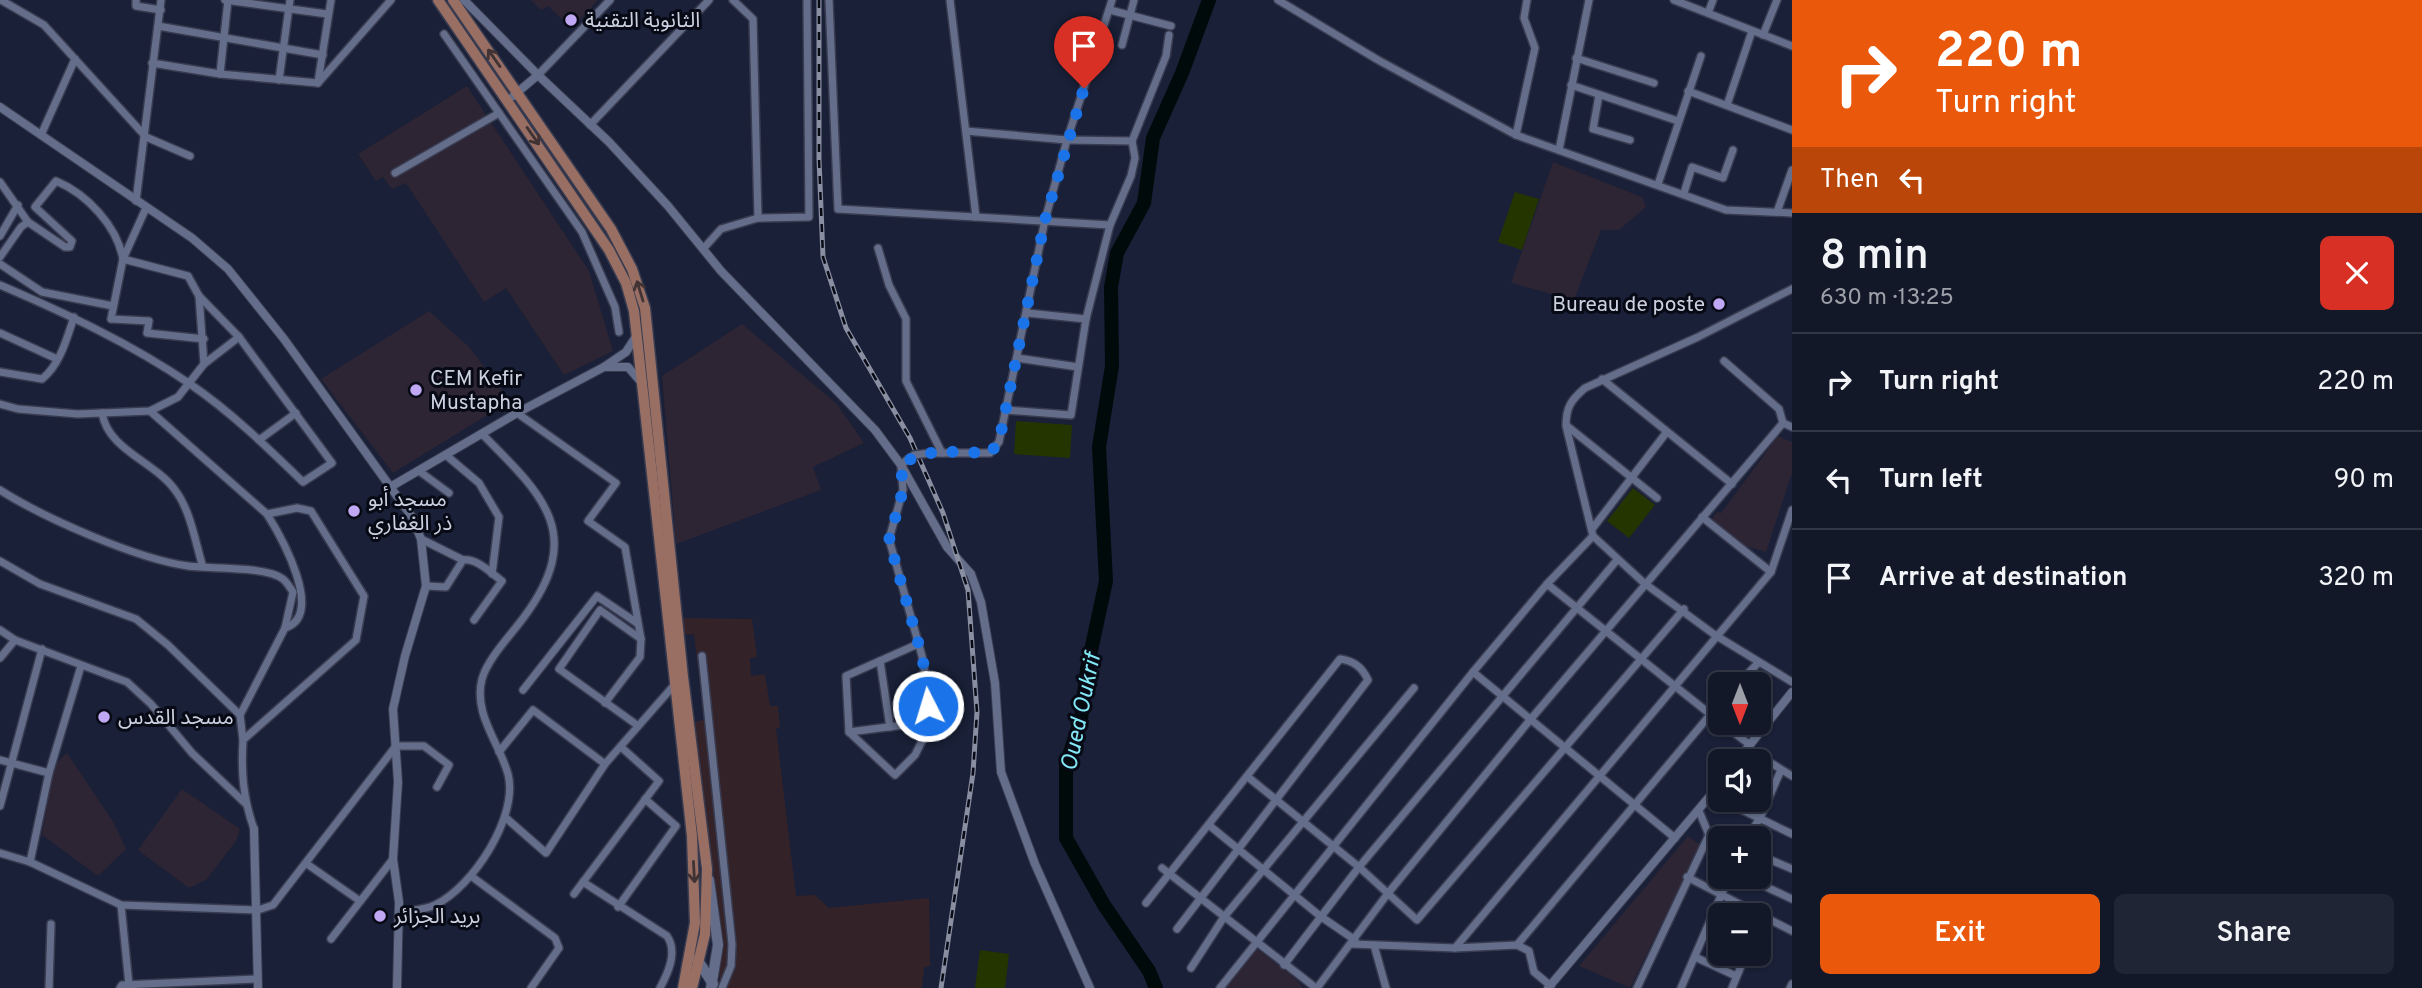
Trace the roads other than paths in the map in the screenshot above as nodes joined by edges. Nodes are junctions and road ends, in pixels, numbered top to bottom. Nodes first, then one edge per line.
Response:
1 (1, 0) edge
2 (136, 0) edge
3 (162, 0) edge
4 (227, 0) edge
5 (290, 0) edge
6 (331, 0) edge
7 (438, 0) edge
8 (453, 0) edge
9 (464, 0) edge
10 (610, 0) edge
11 (709, 0) edge
12 (733, 0) edge
13 (807, 0) edge
14 (829, 0) edge
15 (950, 0) edge
16 (1112, 0) edge
17 (1134, 0) edge
18 (1278, 0) edge
19 (1527, 0) edge
20 (1589, 0) edge
21 (1674, 0) edge
22 (1713, 0) edge
23 (1777, 0) edge
24 (389, 1) edge
25 (264, 2) edge
26 (288, 9) junction
27 (161, 10) junction
28 (1110, 10) junction
29 (1708, 13) junction
30 (327, 14) junction
31 (1131, 15) junction
32 (158, 26) junction
33 (1171, 26) dead end
34 (1752, 31) junction
35 (444, 34) dead end
36 (223, 35) junction
37 (1763, 35) junction
38 (1169, 36) dead end
39 (463, 37) junction
40 (451, 45) junction
41 (1122, 45) dead end
42 (1792, 46) edge
43 (282, 47) junction
44 (323, 55) junction
45 (1702, 56) dead end
46 (1576, 58) junction
47 (75, 59) junction
48 (152, 63) junction
49 (220, 74) junction
50 (538, 75) junction
51 (279, 80) junction
52 (318, 83) junction
53 (1654, 83) dead end
54 (1571, 85) junction
55 (1688, 91) junction
56 (517, 92) junction
57 (1599, 95) junction
58 (508, 101) junction
59 (1727, 105) junction
60 (0, 107) edge
61 (499, 113) junction
62 (1678, 121) junction
63 (590, 125) junction
64 (1792, 130) edge
65 (965, 131) junction
66 (41, 135) junction
67 (1516, 135) junction
68 (145, 137) junction
69 (1067, 140) junction
70 (1630, 140) dead end
71 (1132, 141) junction
72 (1559, 150) junction
73 (1733, 150) dead end
74 (190, 156) dead end
75 (1792, 170) edge
76 (395, 173) dead end
77 (0, 182) edge
78 (1658, 184) junction
79 (1685, 193) junction
80 (136, 201) junction
81 (18, 205) junction
82 (146, 208) junction
83 (1777, 212) junction
84 (1792, 213) edge
85 (976, 217) junction
86 (758, 218) junction
87 (1045, 220) junction
88 (28, 222) junction
89 (1110, 225) junction
90 (0, 236) edge
91 (703, 248) junction
92 (878, 248) dead end
93 (0, 257) edge
94 (123, 259) junction
95 (0, 264) edge
96 (0, 285) edge
97 (1792, 289) edge
98 (199, 296) junction
99 (113, 306) junction
100 (1027, 313) junction
101 (74, 317) junction
102 (1086, 319) junction
103 (619, 332) dead end
104 (0, 334) edge
105 (637, 335) junction
106 (239, 337) junction
107 (204, 339) junction
108 (626, 352) junction
109 (1017, 358) junction
110 (57, 359) junction
111 (644, 360) junction
112 (1724, 361) dead end
113 (204, 364) junction
114 (604, 367) junction
115 (628, 367) junction
116 (1078, 367) junction
117 (0, 372) edge
118 (1602, 379) junction
119 (643, 384) junction
120 (191, 385) junction
121 (0, 404) edge
122 (1006, 410) junction
123 (150, 411) junction
124 (102, 413) junction
125 (296, 413) junction
126 (517, 413) junction
127 (1783, 423) junction
128 (1566, 426) junction
129 (1792, 427) edge
130 (1666, 433) junction
131 (482, 434) junction
132 (259, 440) junction
133 (943, 453) junction
134 (447, 456) junction
135 (904, 463) junction
136 (419, 471) junction
137 (1632, 479) junction
138 (1732, 484) junction
139 (392, 486) junction
140 (0, 491) edge
141 (449, 494) dead end
142 (1657, 498) dead end
143 (1792, 510) edge
144 (267, 514) junction
145 (1702, 517) junction
146 (1592, 533) junction
147 (421, 540) junction
148 (463, 560) junction
149 (1617, 560) junction
150 (0, 561) edge
151 (203, 567) junction
152 (1771, 572) junction
153 (492, 574) junction
154 (1644, 583) junction
155 (1547, 584) junction
156 (426, 586) junction
157 (1577, 608) junction
158 (1684, 609) junction
159 (474, 620) dead end
160 (637, 623) junction
161 (285, 628) junction
162 (0, 630) edge
163 (1604, 631) junction
164 (1715, 635) junction
165 (640, 639) junction
166 (15, 640) junction
167 (918, 644) junction
168 (42, 649) junction
169 (702, 656) dead end
170 (0, 659) edge
171 (1641, 660) junction
172 (880, 661) junction
173 (1758, 663) junction
174 (81, 666) junction
175 (1473, 672) junction
176 (1749, 672) edge
177 (1792, 682) edge
178 (1673, 685) junction
179 (680, 688) junction
180 (1414, 688) dead end
181 (523, 690) dead end
182 (1792, 692) edge
183 (1503, 698) junction
184 (605, 703) junction
185 (1708, 712) edge
186 (240, 715) junction
187 (1708, 716) edge
188 (1530, 720) junction
189 (927, 722) junction
190 (637, 725) junction
191 (890, 727) junction
192 (849, 732) junction
193 (1736, 735) edge
194 (243, 740) junction
195 (396, 746) junction
196 (1748, 746) junction
197 (621, 747) junction
198 (1564, 747) junction
199 (1746, 749) edge
200 (499, 752) junction
201 (0, 761) edge
202 (11, 764) junction
203 (605, 764) junction
204 (1780, 770) junction
205 (49, 773) junction
206 (1599, 775) junction
207 (1792, 776) edge
208 (1248, 777) junction
209 (437, 787) dead end
210 (645, 799) junction
211 (1276, 799) junction
212 (1708, 801) edge
213 (245, 803) junction
214 (1632, 804) junction
215 (0, 806) edge
216 (1699, 811) junction
217 (1747, 812) edge
218 (506, 818) junction
219 (719, 818) junction
220 (1760, 818) junction
221 (701, 819) junction
222 (1303, 821) junction
223 (1210, 826) junction
224 (1755, 826) edge
225 (254, 829) joint
226 (1708, 833) edge
227 (1792, 834) edge
228 (1708, 837) edge
229 (1675, 838) junction
230 (1332, 845) junction
231 (1239, 848) junction
232 (0, 853) edge
233 (393, 859) junction
234 (1771, 860) edge
235 (30, 862) junction
236 (307, 864) junction
237 (1359, 867) junction
238 (1162, 868) dead end
239 (707, 869) junction
240 (1792, 869) edge
241 (1263, 870) junction
242 (1168, 875) junction
243 (471, 876) junction
244 (1687, 877) junction
245 (583, 882) junction
246 (1724, 889) edge
247 (1770, 889) edge
248 (1294, 892) junction
249 (1389, 892) junction
250 (574, 894) dead end
251 (1199, 897) junction
252 (1721, 897) junction
253 (1792, 900) edge
254 (360, 901) junction
255 (1146, 903) dead end
256 (1731, 903) edge
257 (121, 905) junction
258 (618, 906) junction
259 (258, 910) junction
260 (399, 913) junction
261 (1320, 916) junction
262 (1224, 917) junction
263 (51, 924) dead end
264 (1771, 924) edge
265 (1177, 929) dead end
266 (1792, 931) edge
267 (331, 940) dead end
268 (1256, 942) junction
269 (1354, 942) junction
270 (1374, 945) junction
271 (1517, 945) junction
272 (1455, 948) junction
273 (691, 949) junction
274 (1695, 957) junction
275 (699, 963) junction
276 (1284, 965) junction
277 (1741, 966) edge
278 (1191, 968) dead end
279 (1736, 976) junction
280 (258, 983) edge
281 (190, 984) edge
282 (129, 985) junction
283 (715, 987) edge
284 (1550, 987) edge
285 (49, 988) edge
286 (120, 988) edge
287 (397, 988) edge
288 (531, 988) edge
289 (660, 988) edge
290 (683, 988) edge
291 (692, 988) edge
292 (1090, 988) edge
293 (1220, 988) edge
294 (1316, 988) edge
295 (1386, 988) edge
296 (1637, 988) edge
297 (1681, 988) edge
298 (1732, 988) edge

1 - 47 street
2 - 27 street
3 - 27 street
4 - 25 street
4 - 36 street
5 - 26 street
6 - 30 street
7 - 39 main road
56 -> 8 main road
9 - 50 street
10 - 50 street
11 - 63 street
12 - 86 street
13 - 86 street
14 - 85 street
15 - 65 street
16 - 28 street
17 - 31 street
18 - 67 street
19 - 67 street
20 - 46 street
21 - 29 street
22 - 29 street
23 - 37 street
24 - 52 street
25 - 26 street
26 - 30 street
26 - 43 street
27 - 32 street
28 - 31 street
28 - 69 street
29 - 34 street
30 - 44 street
31 - 33 street
31 - 41 street
32 - 36 street
32 - 48 street
34 - 37 street
34 - 59 street
35 - 40 street
36 - 43 street
36 - 49 street
37 - 42 street
38 - 71 street
39 - 40 street
39 - 58 main road
40 - 61 street
43 - 44 street
43 - 51 street
44 - 52 street
45 - 55 street
46 - 53 street
46 - 54 street
47 - 66 street
47 - 68 street
48 - 49 street
48 - 68 street
49 - 51 street
50 - 56 street
50 - 63 street
51 - 52 street
54 - 57 street
54 - 72 street
55 - 59 street
55 - 62 street
56 - 58 street
111 -> 56 main road
57 - 62 street
57 - 70 street
58 -> 105 main road
59 - 64 street
60 - 66 street
61 - 76 street
61 - 103 street
62 - 78 street
63 - 91 street
65 - 69 street
65 - 85 street
66 - 80 street
67 - 72 street
68 - 74 street
68 - 80 street
69 - 71 street
69 - 87 street
71 - 89 street
72 - 78 street
73 - 79 street
75 - 83 street
77 - 81 street
78 - 79 street
79 - 83 street
80 - 82 street
81 - 88 street
81 - 90 street
82 - 94 street
82 - 139 street
83 - 84 street
85 - 87 street
86 - 91 street
87 - 89 street
87 - 100 street
88 - 93 street
88 - 94 street
89 - 102 street
91 - 135 street
92 - 133 street
94 - 98 street
94 - 99 street
95 - 99 street
96 - 101 street
97 - 118 street
98 - 106 street
98 - 107 street
99 - 107 street
100 - 102 street
100 - 109 street
101 - 110 street
101 - 120 street
102 - 116 street
104 - 110 street
105 - 108 street
105 - 111 main road
106 - 113 street
106 - 125 street
107 - 113 street
108 - 111 street
108 - 114 street
109 - 116 street
109 - 122 street
110 - 117 street
111 - 115 street
111 - 119 main road
111 - 179 main road
112 - 127 street
113 - 120 street
114 - 115 street
114 - 126 street
115 - 119 street
116 - 122 street
118 - 128 street
118 - 130 street
119 - 179 main road
120 - 123 street
120 - 132 street
121 - 124 street
122 - 133 street
123 - 124 street
123 - 144 street
124 - 151 street
125 - 132 street
125 - 132 street
126 - 131 street
126 - 160 street
127 - 129 street
127 - 138 street
128 - 137 street
128 - 146 street
130 - 137 street
130 - 138 street
131 - 134 street
131 - 200 street
133 - 135 street, bridge
134 - 136 street
134 - 153 street
135 - 167 street
135 - 292 street
136 - 139 street
136 - 141 street
137 - 142 street
137 - 146 street
138 - 145 street
139 - 147 street
140 - 151 street
143 - 152 street
144 - 161 street
144 - 194 street
145 - 152 street
145 - 154 street
146 - 149 street
146 - 155 street
147 - 148 street
147 - 156 street
148 - 153 street
148 - 156 street
149 - 154 street
149 - 157 street
150 - 186 street
151 - 161 street
152 - 164 street
153 - 159 street
154 - 158 street
154 - 163 street
155 - 157 street
155 - 175 street
156 - 195 street
157 - 163 street
157 - 183 street
158 - 164 street
158 - 171 street
160 - 165 street
160 - 181 street
161 - 186 street
162 - 166 street
163 - 171 street
163 - 188 street
164 - 173 street
164 - 178 street
165 - 184 street
165 - 184 street
166 - 168 street
166 - 170 street
167 - 172 street
167 - 189 street
168 - 174 street
168 - 202 street
169 - 219 street
171 - 178 street
171 - 198 street
172 - 191 street
172 - 192 street
173 - 176 street
173 - 177 street
174 - 205 street
174 - 213 street
175 - 183 street
175 - 230 street
178 - 185 street
178 - 206 street
179 - 190 street
179 - 221 main road
179 -> 273 main road
180 - 222 street
182 - 196 street
183 - 188 street
183 - 237 street
184 - 190 street
186 - 194 street
187 - 214 street
188 - 198 street
188 - 249 street
189 - 191 street
189 - 192 street
190 - 197 street
191 - 192 street
193 - 196 street
194 - 213 street
195 - 209 street
195 - 233 street
195 - 236 street
196 - 199 street
196 - 204 street
197 - 203 street
197 - 210 street
198 - 206 street
198 - 249 street
200 - 203 street
200 - 218 street
201 - 202 street
202 - 205 street
202 - 215 street
203 - 218 street
204 - 207 street
204 - 220 street
205 - 235 street
206 - 214 street
206 - 272 street
208 - 211 street
208 - 211 street
208 - 223 street
210 - 245 street
210 - 258 street
211 - 222 street
211 - 231 street
212 - 216 street
213 - 225 street
214 - 229 street
214 - 271 street
216 - 226 street
216 - 229 street
217 - 220 street
218 - 243 street
219 - 221 street
219 - 283 street
220 - 224 street
220 - 227 street
221 - 239 main road
222 - 230 street
222 - 241 street
223 - 231 street
223 - 242 street
225 - 259 street
228 - 244 street
229 - 284 street
230 - 237 street
230 - 248 street
231 - 241 street
231 - 251 street
232 - 235 street
233 - 254 street
233 - 260 street
234 - 240 street
235 - 257 street
236 - 254 street
236 - 259 street
237 - 249 street
237 - 261 street
238 - 242 street
239 - 275 main road
239 - 283 main road
241 - 248 street
241 - 262 street
242 - 251 street
242 - 255 street
243 - 260 street
243 - 288 street
244 - 252 street
244 - 296 street
245 - 250 street
245 - 258 street
246 - 252 street
247 - 253 street
248 - 261 street
248 - 268 street
249 - 269 street
251 - 262 street
251 - 265 street
252 - 256 street
252 - 274 street
254 - 267 street
257 - 259 street
257 - 282 street
258 - 289 street
259 - 280 street
260 - 287 street
261 - 269 street
261 - 276 street
262 - 268 street
262 - 278 street
263 - 285 street
264 - 266 street
268 - 276 street
268 - 293 street
269 - 270 street
269 - 294 street
270 - 272 street
270 - 295 street
271 - 272 street
271 - 284 street
273 - 275 main road
273 - 290 main road
274 - 279 street
274 - 297 street
275 - 283 main road
275 - 291 main road
276 - 294 street
277 - 279 street
279 - 298 street
280 - 281 street
281 - 282 street
282 - 286 street

